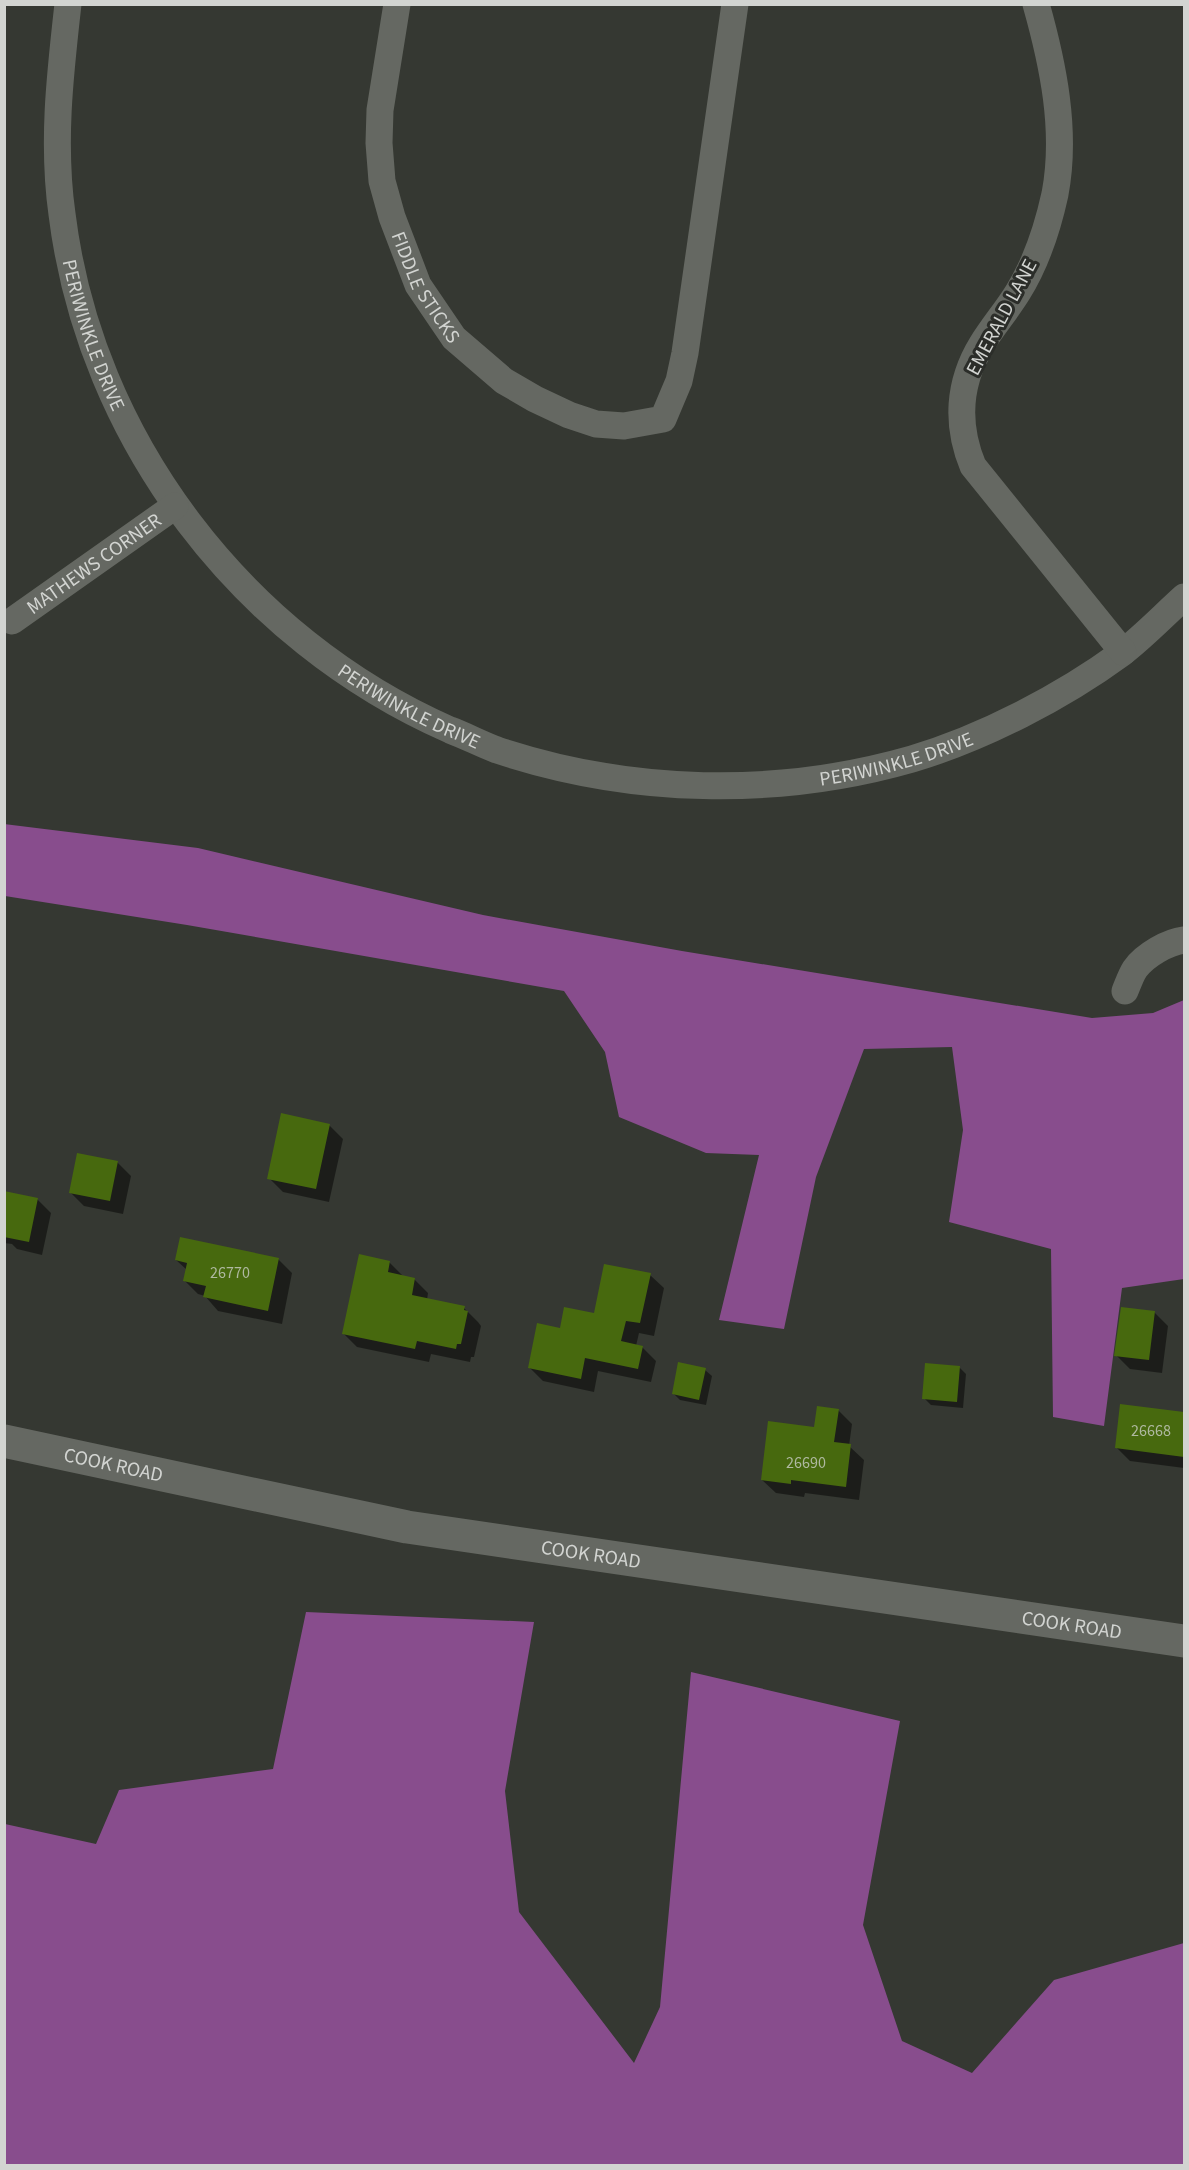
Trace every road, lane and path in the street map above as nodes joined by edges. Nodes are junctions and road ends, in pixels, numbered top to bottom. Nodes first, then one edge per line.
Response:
1 (68, 4) edge
2 (397, 4) edge
3 (735, 4) edge
4 (1036, 4) edge
5 (175, 506) junction
6 (1185, 597) edge
7 (12, 621) dead end
8 (1124, 652) junction
9 (1185, 939) edge
10 (1125, 991) dead end
11 (4, 1441) edge
12 (1185, 1641) edge

1 - 5 street, PERIWINKLE DRIVE
2 - 3 street, FIDDLE STICKS
4 - 8 street, EMERALD LANE
5 - 7 street, MATHEWS CORNER
5 - 8 street, PERIWINKLE DRIVE
6 - 8 street, PERIWINKLE DRIVE
9 - 10 street
11 - 12 street, COOK ROAD

